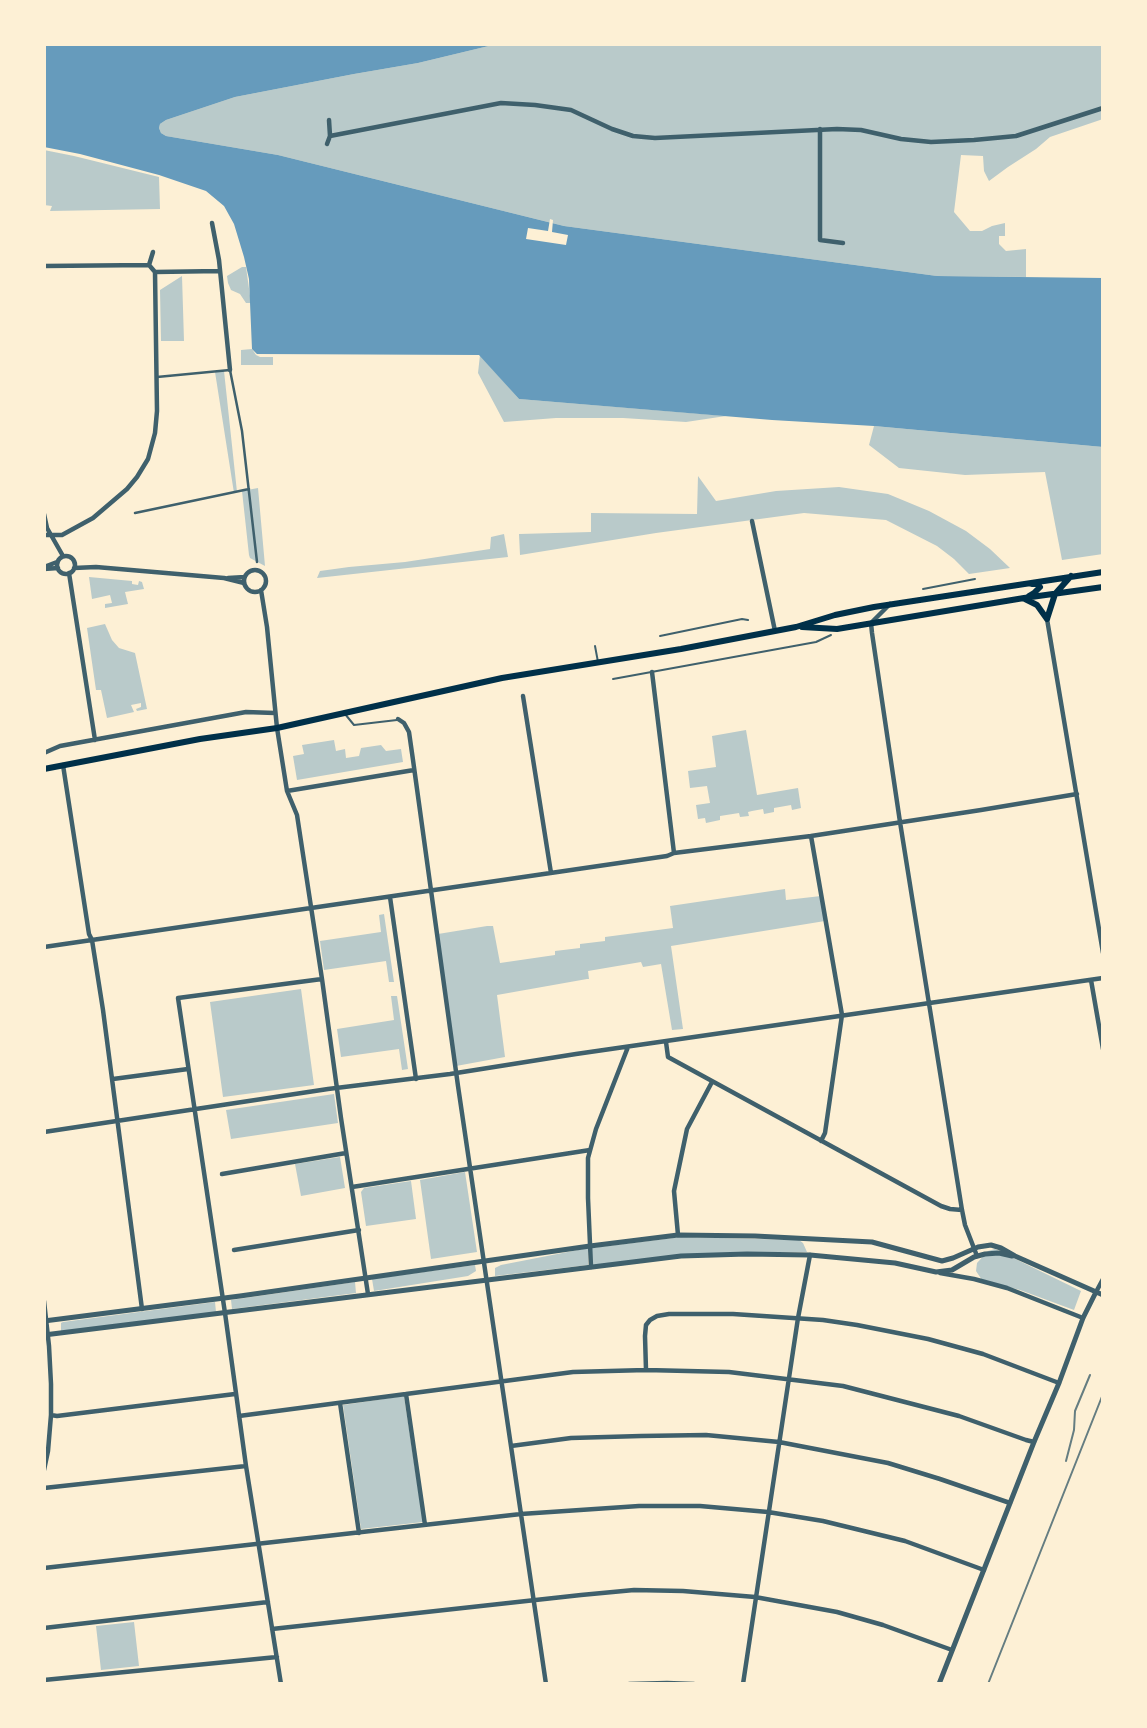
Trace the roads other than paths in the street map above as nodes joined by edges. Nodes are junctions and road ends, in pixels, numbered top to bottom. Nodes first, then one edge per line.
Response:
1 (1103, 108) edge
2 (329, 120) dead end
3 (820, 129) junction
4 (330, 135) junction
5 (327, 144) dead end
6 (212, 223) dead end
7 (843, 243) dead end
8 (153, 252) dead end
9 (149, 265) junction
10 (44, 266) edge
11 (220, 271) junction
12 (155, 272) junction
13 (230, 370) junction
14 (157, 377) junction
15 (249, 489) junction
16 (135, 513) dead end
17 (44, 514) edge
18 (751, 521) dead end
19 (51, 534) junction
20 (44, 535) edge
21 (63, 556) junction
22 (257, 562) dead end
23 (57, 565) junction
24 (74, 565) junction
25 (44, 568) edge
26 (1103, 572) edge
27 (69, 573) junction
28 (1072, 576) junction
29 (975, 579) dead end
30 (244, 580) junction
31 (1026, 583) junction
32 (1103, 587) edge
33 (923, 589) dead end
34 (258, 591) junction
35 (1055, 594) junction
36 (1024, 598) junction
37 (891, 604) junction
38 (748, 620) dead end
39 (1047, 620) junction
40 (871, 623) junction
41 (796, 627) junction
42 (775, 631) junction
43 (831, 635) dead end
44 (660, 636) dead end
45 (595, 646) dead end
46 (598, 663) junction
47 (652, 672) junction
48 (613, 679) dead end
49 (523, 695) dead end
50 (275, 713) junction
51 (344, 714) junction
52 (398, 719) joint
53 (277, 728) junction
54 (95, 740) junction
55 (44, 753) edge
56 (63, 765) junction
57 (44, 769) edge
58 (414, 770) junction
59 (286, 791) junction
60 (1077, 794) junction
61 (900, 822) junction
62 (810, 835) junction
63 (674, 853) junction
64 (551, 873) junction
65 (430, 890) junction
66 (390, 897) junction
67 (312, 909) junction
68 (92, 940) junction
69 (44, 947) edge
70 (1103, 953) edge
71 (1103, 978) edge
72 (322, 979) junction
73 (1091, 980) junction
74 (929, 1003) junction
75 (842, 1015) junction
76 (666, 1042) junction
77 (628, 1047) junction
78 (1103, 1049) edge
79 (188, 1069) junction
80 (457, 1073) junction
81 (113, 1079) junction
82 (416, 1079) junction
83 (712, 1082) junction
84 (336, 1088) junction
85 (195, 1109) junction
86 (118, 1121) junction
87 (44, 1132) edge
88 (821, 1140) junction
89 (590, 1150) junction
90 (346, 1153) junction
91 (471, 1168) junction
92 (222, 1174) dead end
93 (352, 1187) junction
94 (962, 1210) junction
95 (359, 1230) junction
96 (678, 1236) junction
97 (800, 1238) junction
98 (822, 1239) junction
99 (590, 1246) junction
100 (974, 1248) junction
101 (233, 1250) dead end
102 (810, 1255) junction
103 (977, 1256) junction
104 (1015, 1256) junction
105 (484, 1261) junction
106 (591, 1267) junction
107 (936, 1272) junction
108 (366, 1278) junction
109 (1103, 1279) edge
110 (487, 1280) junction
111 (1096, 1292) junction
112 (368, 1294) junction
113 (1103, 1295) edge
114 (223, 1298) junction
115 (44, 1301) edge
116 (142, 1309) junction
117 (225, 1313) junction
118 (798, 1318) junction
119 (1083, 1318) junction
120 (45, 1321) edge
121 (46, 1335) edge
122 (646, 1370) junction
123 (789, 1379) junction
124 (502, 1382) junction
125 (1059, 1383) junction
126 (235, 1394) junction
127 (406, 1394) junction
128 (340, 1403) junction
129 (51, 1415) junction
130 (239, 1416) junction
131 (779, 1442) junction
132 (1034, 1442) junction
133 (512, 1446) junction
134 (46, 1451) edge
135 (246, 1466) junction
136 (44, 1470) edge
137 (44, 1488) edge
138 (1010, 1503) junction
139 (768, 1512) junction
140 (521, 1514) junction
141 (425, 1525) junction
142 (359, 1533) junction
143 (258, 1544) junction
144 (44, 1569) edge
145 (984, 1570) junction
146 (755, 1597) junction
147 (268, 1602) junction
148 (535, 1602) junction
149 (44, 1628) edge
150 (272, 1629) junction
151 (952, 1650) junction
152 (277, 1657) junction
153 (44, 1680) edge
154 (281, 1684) edge
155 (546, 1684) edge
156 (629, 1684) edge
157 (694, 1684) edge
158 (743, 1684) edge
159 (939, 1684) edge

1 - 3 street
2 - 4 street
3 - 4 street
3 - 7 street
4 - 5 street
6 - 11 street
8 - 9 street
9 - 10 street
9 - 12 street
11 - 12 street
11 - 13 street
12 - 14 street
13 - 14 street
13 - 15 street
14 - 19 street
15 - 16 street
15 - 22 street
17 - 19 street
18 - 42 street
19 - 20 street
19 - 21 street
21 - 23 street
21 - 24 street
23 - 25 street
23 - 27 street
24 - 27 street
24 - 30 street
26 - 28 main road
27 - 54 street
28 - 31 main road
28 - 35 main road
29 - 33 lane
30 - 34 street
30 - 34 street
31 - 36 main road
31 - 37 main road
32 - 35 main road
34 - 50 street
35 - 36 main road
35 - 39 main road
36 - 39 main road
36 - 40 main road
37 - 40 street
37 - 41 main road
38 - 44 lane
39 - 60 street
40 - 41 main road
40 - 61 street
41 - 42 main road
42 - 46 main road
43 - 47 lane
45 - 46 lane
46 - 51 main road
47 - 48 lane
47 - 63 street
49 - 64 street
50 - 53 street
50 - 54 street
51 - 52 lane
51 - 53 main road
52 - 58 street
53 - 56 main road
53 - 59 street
54 - 55 street
56 - 57 main road
56 - 68 street
58 - 59 street
58 - 65 street
59 - 67 street
60 - 61 street
60 - 70 street
61 - 62 street
61 - 74 street
62 - 63 street
62 - 75 street
63 - 64 street
64 - 65 street
65 - 66 street
65 - 80 street
66 - 67 street
66 - 82 street
67 - 68 street
67 - 72 street
68 - 69 street
68 - 81 street
71 - 73 street
72 - 79 street
72 - 84 street
73 - 74 street
73 - 78 street
74 - 75 street
74 - 94 street
75 - 76 street
75 - 88 street
76 - 77 street
76 - 83 street
77 - 80 street
77 - 89 street
79 - 81 street
79 - 85 street
80 - 82 street
80 - 91 street
81 - 86 street
82 - 84 street
83 - 88 street
83 - 96 street
84 - 85 street
84 - 90 street
85 - 86 street
85 - 114 street
86 - 87 street
86 - 116 street
88 - 94 street
89 - 91 street
89 - 99 street
90 - 92 street
90 - 93 street
91 - 93 street
91 - 105 street
93 - 95 street
94 - 100 street
95 - 101 street
95 - 108 street
96 - 97 street
96 - 99 street
97 - 98 street
97 - 102 street
98 - 100 street
98 - 102 street
99 - 105 street
99 - 106 street
100 - 103 street
100 - 104 street
102 - 106 street
102 - 107 street
102 - 118 street
103 - 104 street
103 - 107 street
104 - 111 street
105 - 108 street
105 - 110 street
106 - 110 street
107 - 119 street
108 - 112 street
108 - 114 street
109 - 111 street
110 - 112 street
110 - 124 street
111 - 113 street
111 - 119 street
112 - 117 street
114 - 116 street
114 - 117 street
115 - 120 street
116 - 120 street
117 - 121 street
117 - 126 street
118 - 122 street
118 - 123 street
118 - 125 street
119 - 125 street
120 - 121 street
121 - 129 street
122 - 123 street
122 - 124 street
123 - 131 street
123 - 132 street
124 - 127 street
124 - 133 street
125 - 132 street
126 - 129 street
126 - 130 street
127 - 128 street
127 - 141 street
128 - 130 street
128 - 142 street
129 - 134 street
130 - 135 street
131 - 133 street
131 - 138 street
131 - 139 street
132 - 138 street
133 - 140 street
134 - 136 street
135 - 137 street
135 - 143 street
138 - 145 street
139 - 140 street
139 - 145 street
139 - 146 street
140 - 141 street
140 - 148 street
141 - 142 street
142 - 143 street
143 - 144 street
143 - 147 street
145 - 151 street
146 - 148 street
146 - 151 street
146 - 158 street
147 - 149 street
147 - 150 street
148 - 150 street
148 - 155 street
150 - 152 street
151 - 159 street
152 - 153 street
152 - 154 street
156 - 157 street

